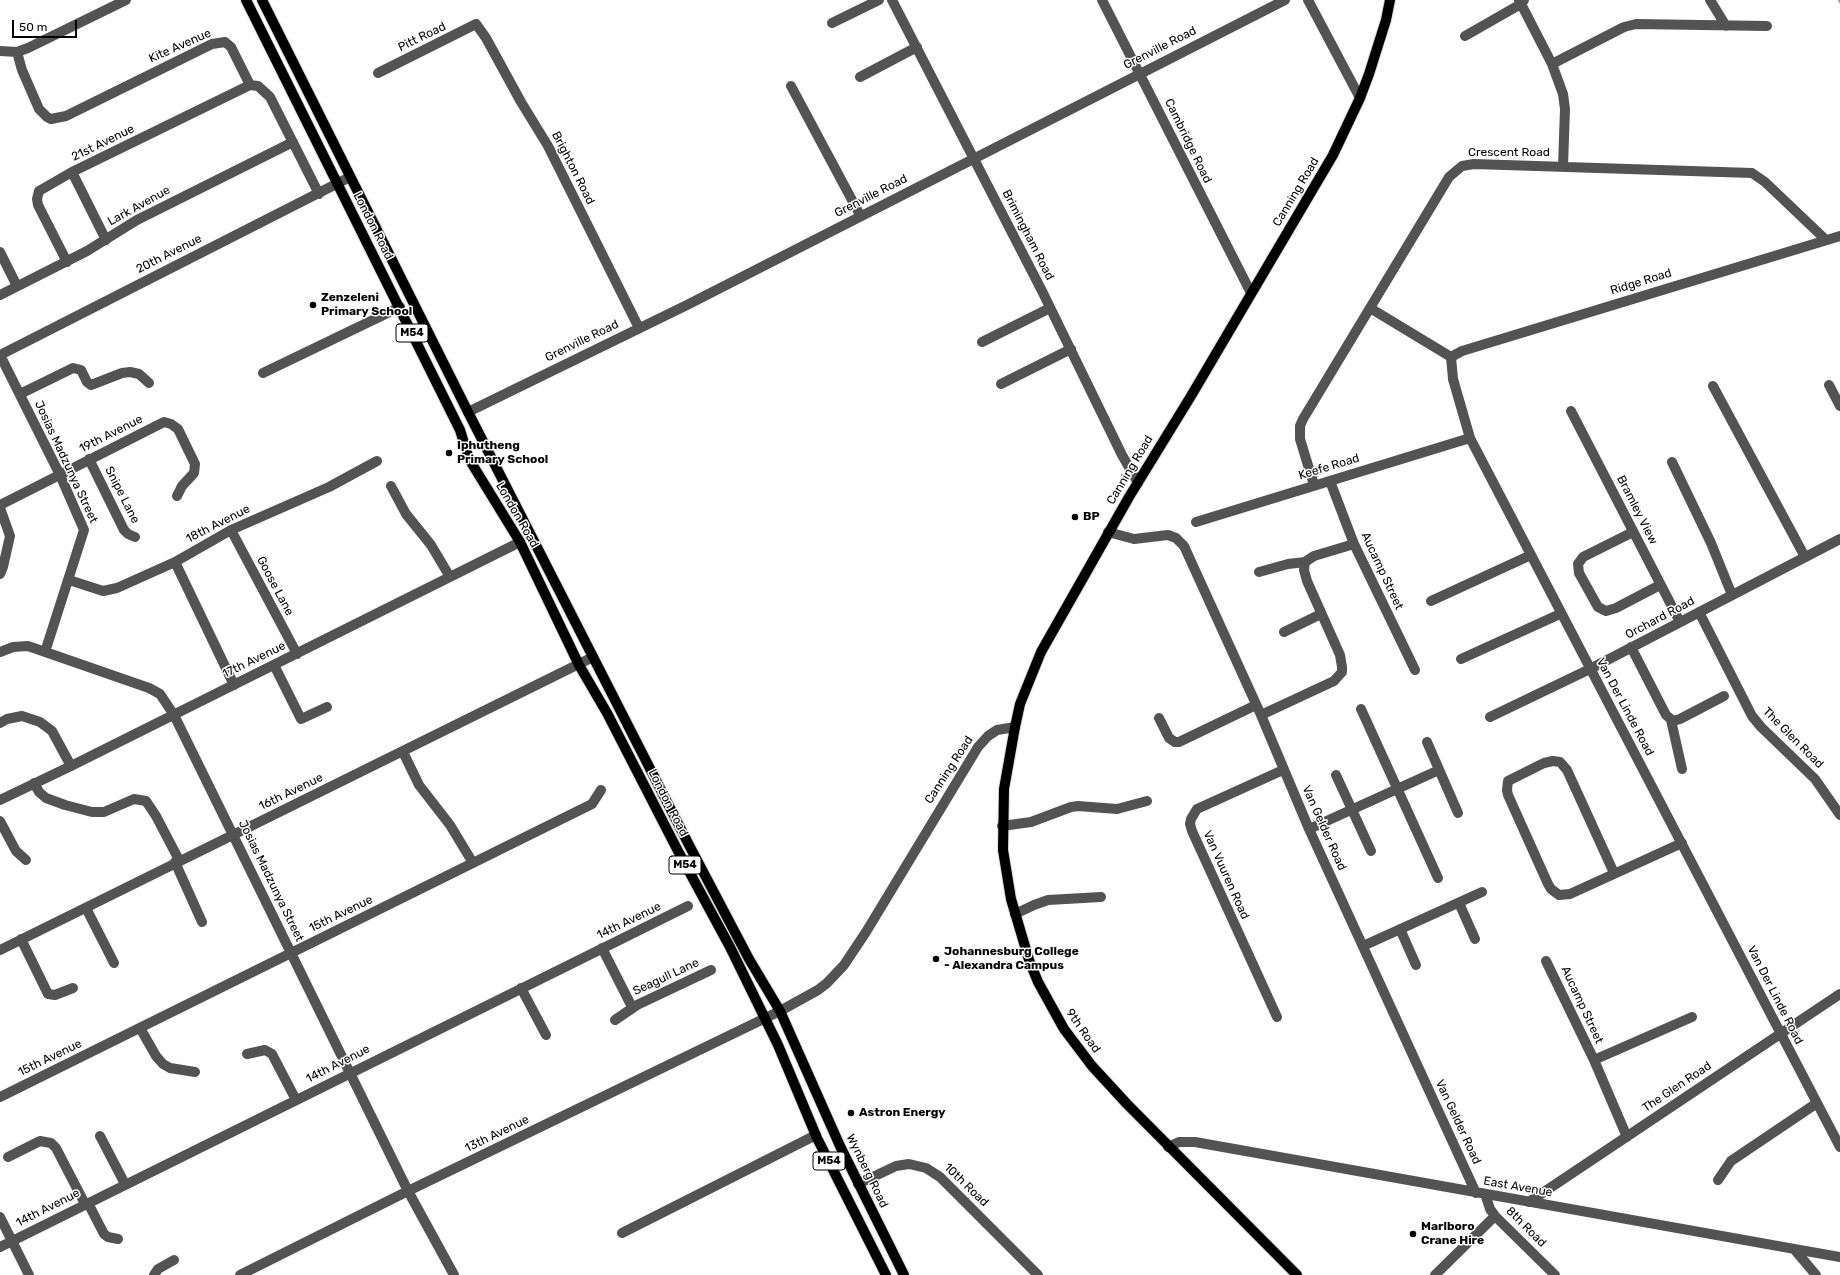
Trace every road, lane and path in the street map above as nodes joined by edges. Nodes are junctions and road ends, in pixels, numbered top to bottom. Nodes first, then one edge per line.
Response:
1 (126, 0) edge
2 (246, 0) edge
3 (262, 0) edge
4 (879, 0) edge
5 (892, 0) edge
6 (1102, 0) edge
7 (1285, 0) edge
8 (1308, 0) edge
9 (1390, 0) edge
10 (1710, 0) edge
11 (1521, 1) edge
12 (476, 24) joint
13 (832, 24) dead end
14 (1726, 26) junction
15 (1767, 26) dead end
16 (1465, 36) dead end
17 (917, 48) junction
18 (0, 51) edge
19 (17, 52) junction
20 (1552, 64) junction
21 (378, 73) dead end
22 (1140, 73) junction
23 (860, 77) dead end
24 (250, 85) junction
25 (791, 86) dead end
26 (1360, 98) junction
27 (293, 142) junction
28 (974, 159) junction
29 (1563, 166) junction
30 (72, 172) junction
31 (350, 177) junction
32 (336, 184) junction
33 (319, 194) junction
34 (860, 215) junction
35 (1840, 236) edge
36 (106, 240) junction
37 (1826, 240) junction
38 (0, 252) edge
39 (67, 262) junction
40 (17, 286) junction
41 (1251, 293) junction
42 (0, 295) edge
43 (400, 307) junction
44 (1050, 308) junction
45 (1370, 308) junction
46 (639, 328) junction
47 (982, 342) dead end
48 (1071, 349) junction
49 (0, 355) edge
50 (1451, 357) junction
51 (263, 373) dead end
52 (149, 383) dead end
53 (1001, 384) dead end
54 (1829, 385) dead end
55 (1713, 386) dead end
56 (20, 394) junction
57 (1840, 406) edge
58 (1571, 411) dead end
59 (468, 412) junction
60 (1470, 438) junction
61 (89, 459) junction
62 (377, 461) dead end
63 (1672, 462) dead end
64 (60, 475) junction
65 (1330, 480) junction
66 (1138, 483) junction
67 (1314, 485) junction
68 (391, 486) dead end
69 (177, 496) dead end
70 (0, 505) edge
71 (0, 508) edge
72 (1196, 522) dead end
73 (231, 530) junction
74 (1108, 532) junction
75 (1633, 532) junction
76 (135, 537) dead end
77 (520, 542) junction
78 (1839, 542) edge
79 (1354, 544) junction
80 (1531, 555) junction
81 (1805, 557) junction
82 (174, 562) junction
83 (1305, 562) junction
84 (1259, 572) dead end
85 (0, 574) edge
86 (450, 577) junction
87 (69, 580) junction
88 (1660, 585) junction
89 (1732, 595) junction
90 (1431, 601) dead end
91 (1700, 612) junction
92 (1321, 614) junction
93 (1560, 614) junction
94 (1680, 622) junction
95 (1284, 632) dead end
96 (1632, 648) junction
97 (0, 652) edge
98 (45, 652) junction
99 (296, 654) junction
100 (593, 657) junction
101 (1461, 658) dead end
102 (579, 664) junction
103 (274, 665) junction
104 (1590, 669) junction
105 (1415, 670) dead end
106 (234, 685) junction
107 (1724, 696) dead end
108 (1256, 705) junction
109 (327, 707) dead end
110 (1361, 709) dead end
111 (174, 715) junction
112 (1261, 715) junction
113 (1490, 717) dead end
114 (1159, 718) dead end
115 (1671, 720) junction
116 (0, 723) edge
117 (1015, 727) junction
118 (1427, 742) dead end
119 (403, 752) junction
120 (71, 766) junction
121 (1682, 769) dead end
122 (1283, 770) junction
123 (1440, 770) junction
124 (1336, 775) dead end
125 (34, 783) junction
126 (601, 790) dead end
127 (1397, 790) junction
128 (0, 800) edge
129 (1148, 801) dead end
130 (1353, 810) junction
131 (1458, 813) dead end
132 (1840, 815) edge
133 (0, 822) edge
134 (1002, 826) junction
135 (1309, 829) junction
136 (234, 834) junction
137 (1682, 843) junction
138 (1372, 851) dead end
139 (26, 860) dead end
140 (177, 861) junction
141 (473, 864) junction
142 (1614, 873) junction
143 (1438, 878) dead end
144 (1482, 892) dead end
145 (1101, 897) dead end
146 (1459, 903) junction
147 (688, 906) dead end
148 (86, 908) junction
149 (1015, 914) junction
150 (202, 922) dead end
151 (1400, 929) junction
152 (21, 939) junction
153 (1475, 939) dead end
154 (1363, 946) junction
155 (602, 948) junction
156 (0, 950) edge
157 (291, 953) junction
158 (1546, 961) dead end
159 (114, 963) dead end
160 (1416, 966) dead end
161 (711, 970) dead end
162 (73, 988) dead end
163 (521, 988) junction
164 (1840, 995) edge
165 (632, 1007) junction
166 (780, 1011) junction
167 (1277, 1017) dead end
168 (1692, 1017) dead end
169 (765, 1018) junction
170 (615, 1020) dead end
171 (140, 1028) junction
172 (1780, 1034) junction
173 (546, 1035) dead end
174 (247, 1054) dead end
175 (1594, 1060) junction
176 (195, 1072) dead end
177 (350, 1072) junction
178 (2, 1093) edge
179 (296, 1100) junction
180 (1817, 1103) junction
181 (816, 1135) junction
182 (100, 1136) dead end
183 (1627, 1137) junction
184 (1840, 1146) edge
185 (1168, 1147) junction
186 (8, 1156) dead end
187 (1718, 1180) dead end
188 (125, 1184) junction
189 (858, 1184) junction
190 (408, 1191) junction
191 (1480, 1193) junction
192 (1529, 1202) junction
193 (86, 1203) junction
194 (1495, 1216) junction
195 (0, 1217) edge
196 (622, 1233) dead end
197 (118, 1239) dead end
198 (12, 1241) junction
199 (0, 1246) edge
200 (1794, 1249) junction
201 (1840, 1257) edge
202 (174, 1260) dead end
203 (29, 1275) edge
204 (154, 1275) edge
205 (240, 1275) edge
206 (454, 1275) edge
207 (886, 1275) edge
208 (904, 1275) edge
209 (1038, 1275) edge
210 (1297, 1275) edge
211 (1435, 1275) edge
212 (1555, 1275) edge
213 (1816, 1275) edge

1 - 19 street
2 - 32 main road, London Road / M54
3 - 31 main road, London Road / M54
4 - 13 street
5 - 17 street, Brimingham Road
6 - 22 street, Cambridge Road
7 - 22 street, Grenville Road
8 - 26 street
9 - 26 main road, Canning Road
10 - 14 street
11 - 16 street
11 - 20 street
12 - 21 street, Pitt Road
12 - 46 street, Brighton Road
14 - 15 street
14 - 20 street
17 - 23 street
17 - 28 street, Brimingham Road
18 - 19 street
19 - 24 street, Kite Avenue
20 - 29 street
22 - 28 street, Grenville Road
22 - 41 street, Cambridge Road
24 - 27 street
24 - 30 street, 21st Avenue
25 - 34 street
26 - 41 main road, Canning Road
27 - 33 street
27 - 36 street, Lark Avenue
28 - 34 street, Grenville Road
28 - 44 street, Brimingham Road
29 - 37 street, Crescent Road
29 - 45 street, Crescent Road
30 - 36 street
30 - 39 street, 21st Avenue
31 - 32 street, 20th Avenue
31 - 59 main road, London Road / M54
32 - 33 street, 20th Avenue
32 - 43 main road, London Road / M54
33 - 49 street, 20th Avenue
34 - 46 street, Grenville Road
35 - 37 street, Ridge Road
36 - 39 street, Lark Avenue
37 - 50 street, Ridge Road
38 - 40 street
39 - 40 street, Lark Avenue
40 - 42 street, Lark Avenue
41 - 66 main road, Canning Road
43 - 51 street
43 - 77 main road, London Road / M54
44 - 47 street
44 - 48 street, Brimingham Road
45 - 50 street
45 - 67 street, Crescent Road
46 - 59 street, Grenville Road
48 - 53 street
48 - 66 street, Brimingham Road
49 - 56 street, Josias Madzunya Street
50 - 60 street, Van Der Linde Road
52 - 56 street
54 - 57 street
55 - 81 street
56 - 64 street, Josias Madzunya Street
58 - 75 street, Bramley View
59 - 100 main road, London Road / M54
60 - 65 street, Keefe Road
60 - 80 street, Van Der Linde Road
61 - 64 street, 19th Avenue
61 - 69 street, 19th Avenue
61 - 76 street, Snipe Lane
62 - 73 street, 18th Avenue
63 - 89 street
64 - 70 street, 19th Avenue
64 - 87 street, Josias Madzunya Street
65 - 67 street, Keefe Road
65 - 79 street, Aucamp Street
66 - 74 main road, Canning Road
67 - 72 street, Keefe Road
68 - 86 street
71 - 85 street
73 - 82 street, 18th Avenue
73 - 99 street, Goose Lane
74 - 108 street, Van Gelder Road
74 - 117 main road, Canning Road
75 - 88 street, Bramley View
75 - 88 street
77 - 86 street, 17th Avenue
77 - 102 main road, London Road / M54
78 - 81 street, Orchard Road
79 - 83 street
79 - 105 street, Aucamp Street
80 - 90 street
80 - 93 street, Van Der Linde Road
81 - 89 street, Orchard Road
82 - 87 street, 18th Avenue
82 - 106 street
83 - 84 street
83 - 92 street
86 - 99 street, 17th Avenue
87 - 98 street, Josias Madzunya Street
88 - 94 street, Bramley View
89 - 91 street, Orchard Road
91 - 94 street, Orchard Road
91 - 132 street, The Glen Road
92 - 95 street
92 - 112 street
93 - 101 street
93 - 104 street, Van Der Linde Road
94 - 96 street, Orchard Road
96 - 104 street, Orchard Road
96 - 115 street
97 - 98 street, Josias Madzunya Street
98 - 111 street, Josias Madzunya Street
99 - 103 street, 17th Avenue
100 - 102 street, 16th Avenue
100 - 166 main road, London Road / M54
102 - 119 street, 16th Avenue
102 - 169 main road, London Road / M54
103 - 106 street, 17th Avenue
103 - 109 street
104 - 113 street, Orchard Road
104 - 137 street, Van Der Linde Road
106 - 111 street, 17th Avenue
107 - 115 street
108 - 112 street, Van Gelder Road
108 - 114 street
110 - 127 street
111 - 120 street, 17th Avenue
111 - 136 street, Josias Madzunya Street
112 - 122 street, Van Gelder Road
115 - 121 street
116 - 120 street
117 - 134 main road, 9th Road
117 - 166 street, Canning Road
118 - 123 street
119 - 136 street, 16th Avenue
119 - 141 street
120 - 125 street, 17th Avenue
122 - 135 street, Van Gelder Road
122 - 167 street, Van Vuuren Road
123 - 127 street
123 - 131 street
124 - 130 street
125 - 128 street, 17th Avenue
125 - 140 street
126 - 141 street, 15th Avenue
127 - 130 street
127 - 143 street
129 - 134 street
130 - 135 street
130 - 138 street
133 - 139 street
134 - 149 main road, 9th Road
135 - 154 street, Van Gelder Road
136 - 140 street, 16th Avenue
136 - 157 street, Josias Madzunya Street
137 - 142 street
137 - 172 street, Van Der Linde Road
140 - 148 street, 16th Avenue
140 - 150 street
141 - 157 street, 15th Avenue
142 - 142 street
144 - 146 street
145 - 149 street
146 - 151 street
146 - 153 street
147 - 155 street, 14th Avenue
148 - 152 street, 16th Avenue
148 - 159 street
149 - 185 main road, 9th Road
151 - 154 street
151 - 160 street
152 - 156 street, 16th Avenue
152 - 162 street
154 - 191 street, Van Gelder Road
155 - 163 street, 14th Avenue
155 - 165 street, Seagull Lane
157 - 171 street, 15th Avenue
157 - 177 street, Josias Madzunya Street
158 - 175 street, Aucamp Street
161 - 165 street, Seagull Lane
163 - 173 street
163 - 177 street, 14th Avenue
164 - 172 street, The Glen Road
165 - 170 street, Seagull Lane
166 - 169 street, Canning Road
166 - 189 main road, Wynberg Road / M54
168 - 175 street, Aucamp Street
169 - 181 main road, M54
169 - 190 street, 13th Avenue
171 - 176 street
171 - 178 street, 15th Avenue
172 - 180 street, Van Der Linde Road
172 - 183 street, The Glen Road
174 - 179 street
175 - 183 street, Aucamp Street
177 - 179 street, 14th Avenue
177 - 190 street, Josias Madzunya Street
179 - 188 street, 14th Avenue
180 - 184 street, Van Der Linde Road
180 - 187 street
181 - 196 street
181 - 207 main road, M54
182 - 188 street
183 - 192 street, The Glen Road
185 - 191 street, East Avenue
185 - 210 main road, 9th Road
186 - 193 street
188 - 193 street, 14th Avenue
189 - 208 main road, Wynberg Road / M54
189 - 209 street, 10th Road
190 - 205 street, 13th Avenue
190 - 206 street, Josias Madzunya Street
191 - 192 street, East Avenue
191 - 194 street, 8th Road
192 - 200 street, East Avenue
193 - 197 street
193 - 198 street, 14th Avenue
194 - 211 street
194 - 212 street, 8th Road
195 - 198 street
198 - 199 street, 14th Avenue
198 - 203 street
200 - 201 street, East Avenue
200 - 213 street
202 - 204 street

